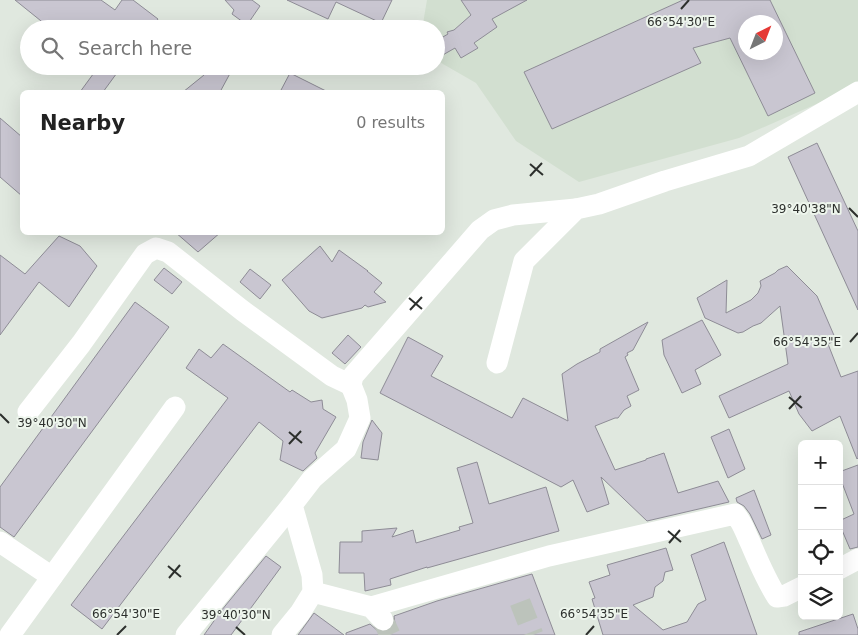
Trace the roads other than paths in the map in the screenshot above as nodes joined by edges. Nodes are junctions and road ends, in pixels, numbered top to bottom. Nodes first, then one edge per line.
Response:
1 (858, 92) edge
2 (576, 209) junction
3 (497, 363) dead end
4 (351, 385) junction
5 (176, 407) dead end
6 (28, 412) dead end
7 (292, 505) junction
8 (0, 542) edge
9 (858, 559) edge
10 (843, 567) edge
11 (52, 577) junction
12 (798, 589) edge
13 (313, 592) junction
14 (10, 635) edge
15 (186, 635) edge
16 (282, 635) edge

1 - 2 street
2 - 3 street
2 - 4 street
4 - 6 street
4 - 7 street
5 - 11 street
7 - 13 street
7 - 15 street
8 - 11 street
9 - 10 street
11 - 14 street
12 - 13 street
13 - 16 street

